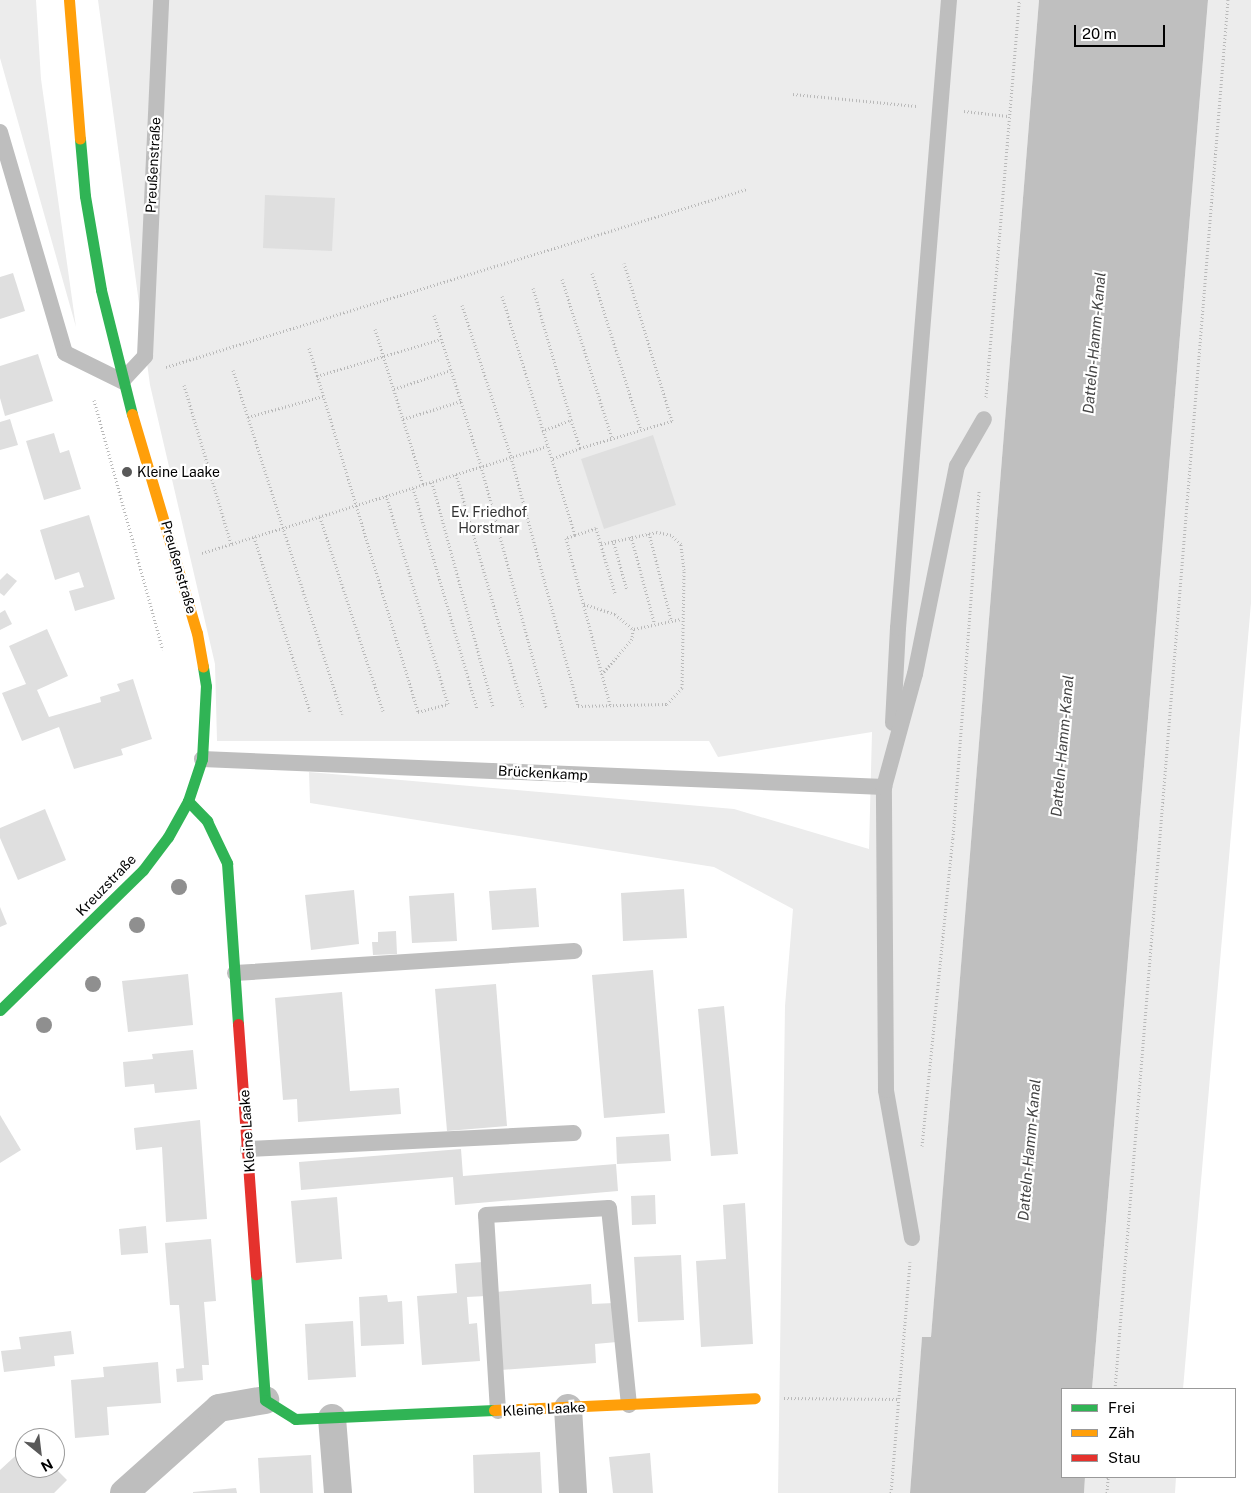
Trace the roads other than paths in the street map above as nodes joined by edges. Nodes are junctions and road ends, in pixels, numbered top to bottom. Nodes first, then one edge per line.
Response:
1 (69, 0) edge
2 (161, 0) edge
3 (949, 0) edge
4 (0, 132) edge
5 (122, 380) junction
6 (984, 419) road end
7 (892, 748) junction
8 (202, 759) junction
9 (884, 786) junction
10 (188, 801) junction
11 (574, 951) dead end
12 (235, 973) junction
13 (0, 1010) edge
14 (574, 1133) dead end
15 (248, 1149) junction
16 (912, 1238) road end
17 (755, 1398) road end
18 (265, 1400) junction
19 (629, 1405) junction
20 (568, 1408) junction
21 (498, 1411) junction
22 (332, 1418) junction
23 (124, 1493) edge
24 (338, 1493) edge
25 (573, 1493) edge

1 - 5 street, Preußenstraße
2 - 5 lane, Preußenstraße
3 - 7 lane
4 - 5 lane
5 - 8 street, Preußenstraße
6 - 7 lane
7 - 9 lane
8 - 9 lane, Brückenkamp
8 - 10 street, Kreuzstraße
9 - 16 lane
10 - 12 street, Kleine Laake
10 - 13 street, Kreuzstraße
11 - 12 lane
12 - 15 street, Kleine Laake
14 - 15 lane
15 - 18 street, Kleine Laake
17 - 19 street, Kleine Laake
18 - 22 street, Kleine Laake
18 - 23 street
19 - 20 street, Kleine Laake
19 - 21 lane
20 - 21 street, Kleine Laake
20 - 25 street
21 - 22 street, Kleine Laake
22 - 24 street

